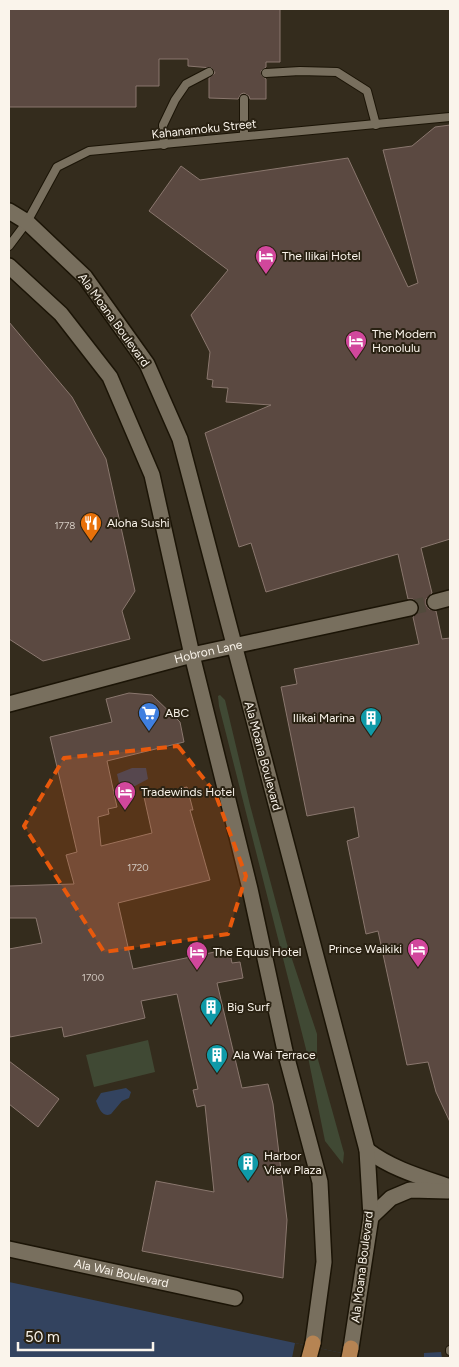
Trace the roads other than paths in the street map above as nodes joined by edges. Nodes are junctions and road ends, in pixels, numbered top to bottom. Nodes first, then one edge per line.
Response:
1 (209, 72) dead end
2 (266, 73) dead end
3 (244, 99) dead end
4 (450, 117) edge
5 (376, 125) junction
6 (244, 136) junction
7 (164, 145) junction
8 (9, 211) edge
9 (26, 222) junction
10 (9, 246) edge
11 (9, 266) edge
12 (450, 598) edge
13 (435, 602) tunnel mouth
14 (410, 608) tunnel mouth
15 (234, 646) junction
16 (192, 655) junction
17 (9, 704) edge
18 (367, 1150) junction
19 (450, 1187) edge
20 (450, 1191) edge
21 (371, 1217) junction
22 (9, 1249) edge
23 (235, 1298) dead end
24 (350, 1353) edge
25 (310, 1358) edge

1 - 7 lane
2 - 5 lane
3 - 6 lane
4 - 5 lane, Kahanamoku Street
5 - 6 lane, Kahanamoku Street
6 - 7 lane, Kahanamoku Street
7 - 9 lane, Kahanamoku Street
8 - 9 main road, Ala Moana Boulevard
9 - 10 lane, Kahanamoku Street
9 - 15 main road, Ala Moana Boulevard
11 - 16 main road
12 - 13 main road
14 - 15 main road, Hobron Lane
15 - 16 main road, Hobron Lane
15 - 18 main road, Ala Moana Boulevard
16 - 17 main road, Hobron Lane
16 - 25 main road
18 - 19 main road
18 - 21 main road, Ala Moana Boulevard
20 - 21 main road
21 - 24 main road, Ala Moana Boulevard
22 - 23 main road, Ala Wai Boulevard

